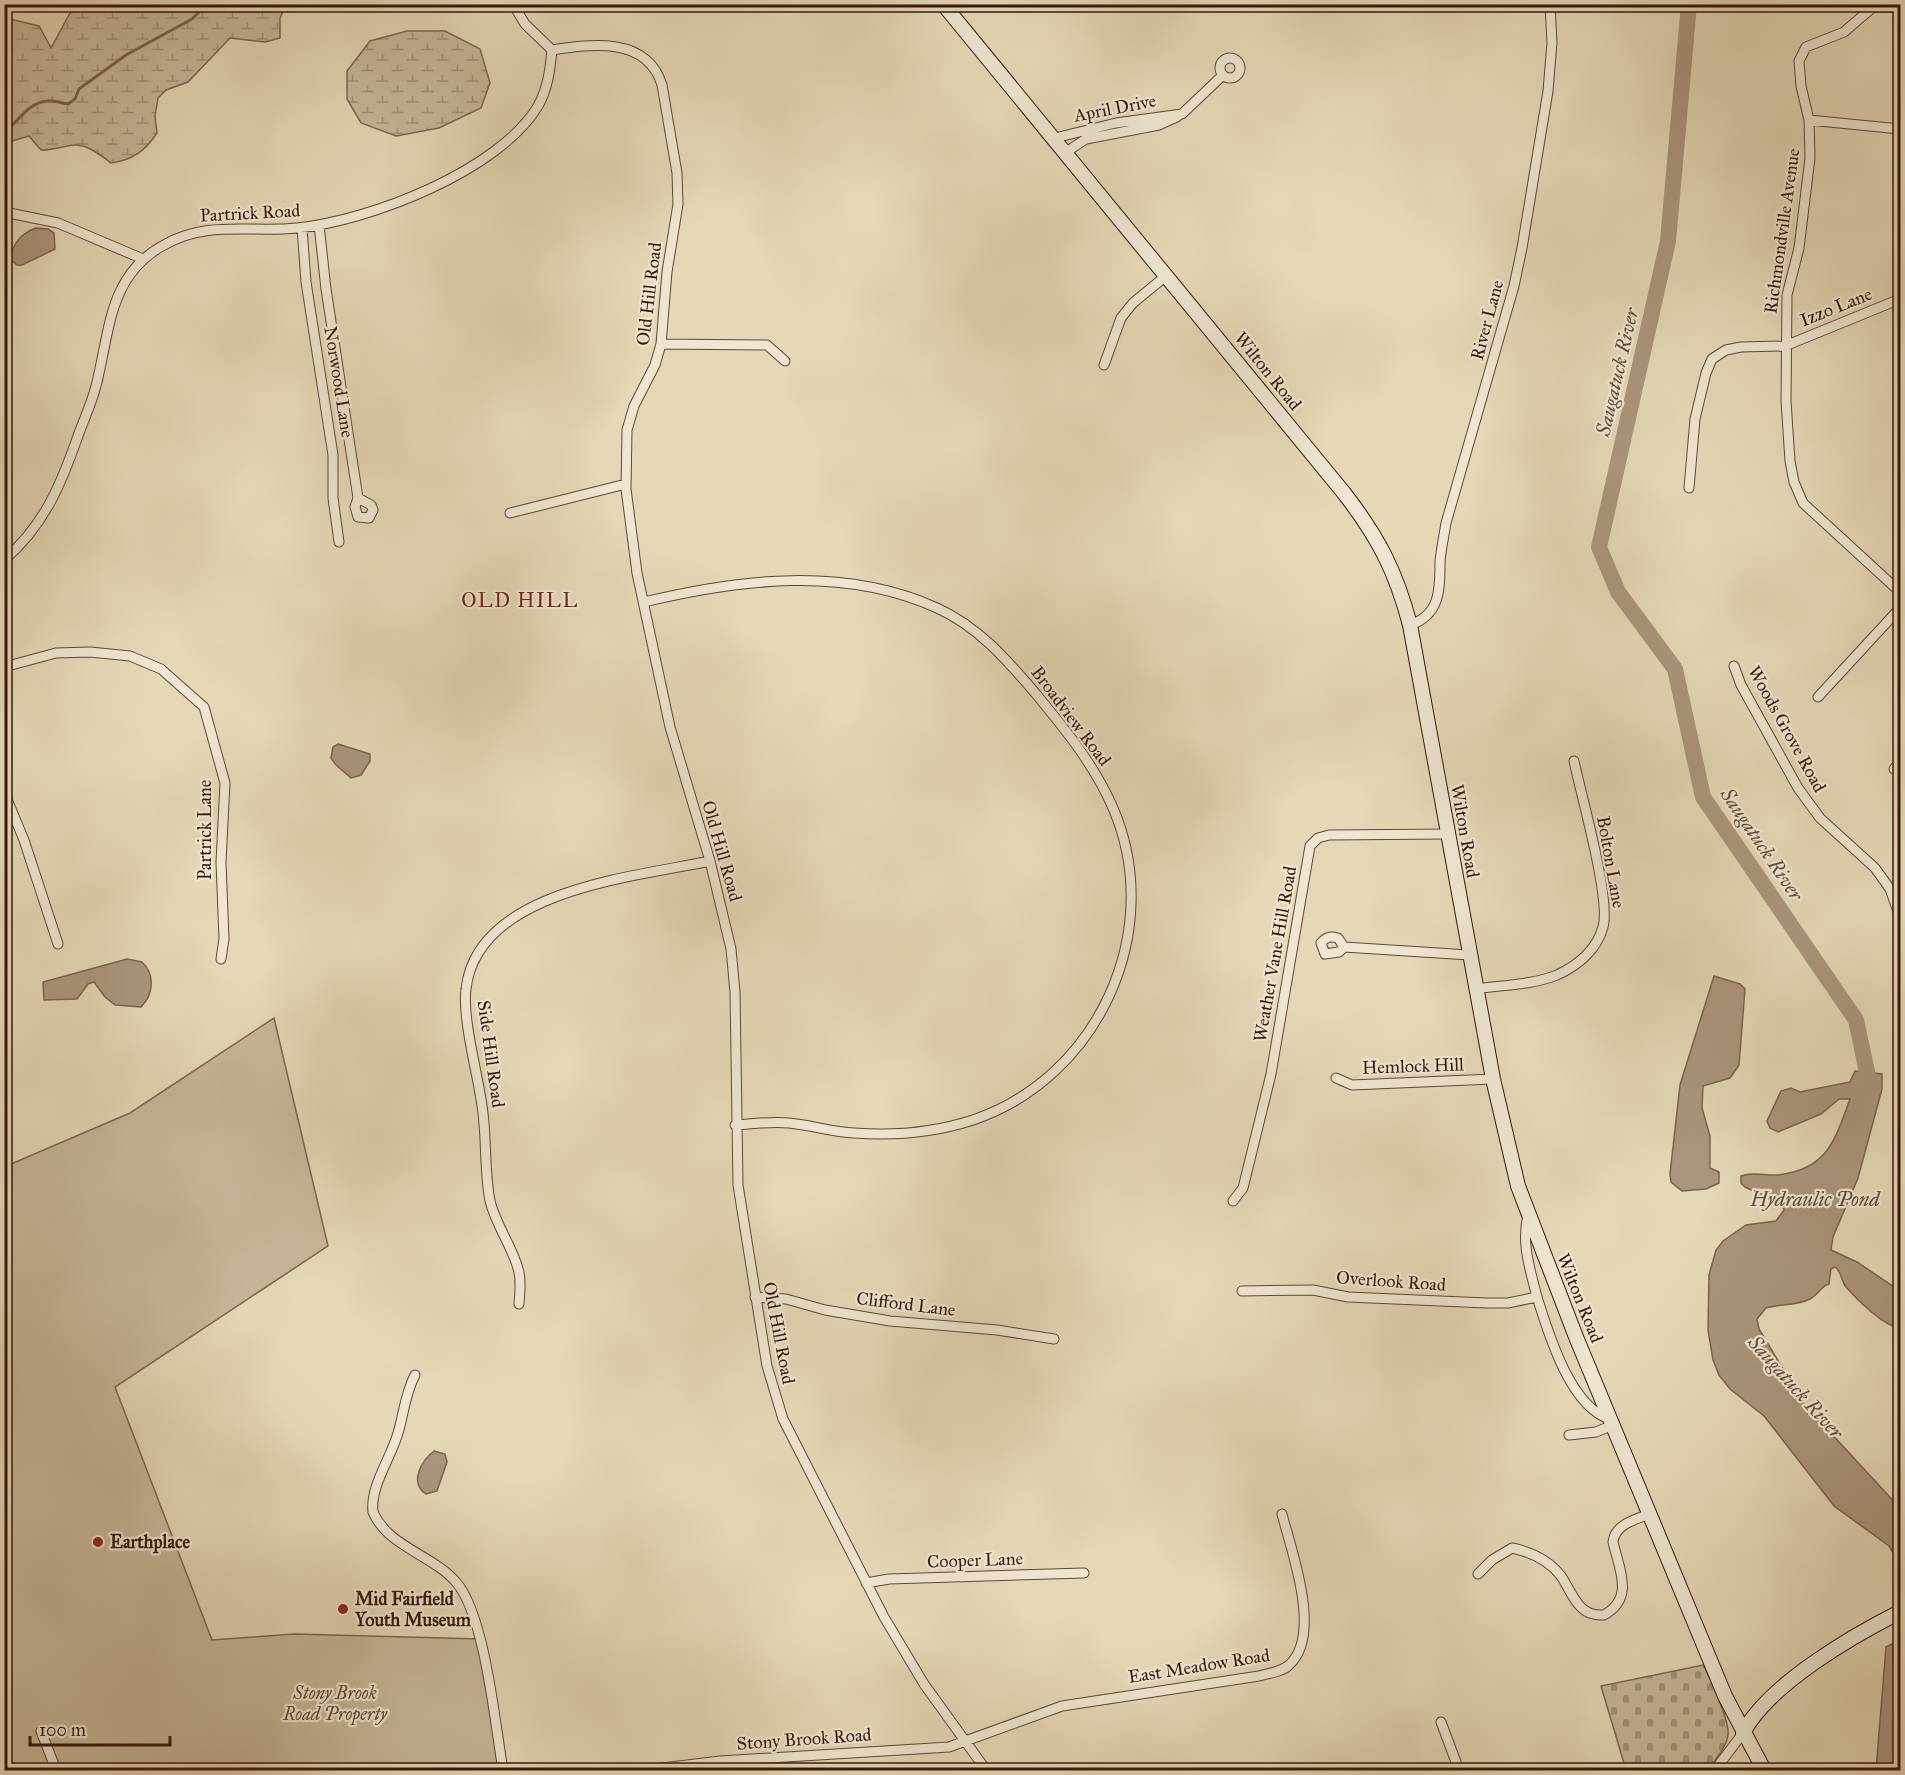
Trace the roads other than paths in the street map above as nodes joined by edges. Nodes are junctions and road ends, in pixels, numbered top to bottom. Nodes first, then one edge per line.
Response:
1 (513, 4) edge
2 (943, 4) edge
3 (1550, 4) edge
4 (1900, 7) edge
5 (552, 50) junction
6 (1223, 75) dead end
7 (1182, 114) junction
8 (1809, 120) junction
9 (1900, 129) edge
10 (1054, 138) junction
11 (1066, 152) junction
12 (4, 212) edge
13 (319, 225) junction
14 (302, 228) junction
15 (143, 259) junction
16 (1167, 275) junction
17 (1900, 299) edge
18 (661, 344) junction
19 (1785, 346) junction
20 (785, 361) dead end
21 (1104, 365) dead end
22 (626, 484) junction
23 (1689, 488) dead end
24 (358, 498) dead end
25 (510, 513) dead end
26 (339, 542) dead end
27 (4, 560) edge
28 (1900, 592) edge
29 (644, 602) junction
30 (1900, 608) edge
31 (1410, 625) junction
32 (1734, 666) dead end
33 (4, 668) edge
34 (1818, 697) dead end
35 (1574, 761) dead end
36 (4, 792) edge
37 (1447, 834) junction
38 (710, 861) junction
39 (1900, 917) edge
40 (58, 944) dead end
41 (1344, 947) dead end
42 (1469, 955) junction
43 (221, 959) dead end
44 (1476, 989) junction
45 (1336, 1078) dead end
46 (1493, 1079) junction
47 (735, 1125) junction
48 (1233, 1201) dead end
49 (1528, 1215) junction
50 (1242, 1291) dead end
51 (755, 1297) junction
52 (1537, 1297) junction
53 (519, 1304) dead end
54 (1054, 1339) dead end
55 (415, 1376) dead end
56 (1611, 1422) junction
57 (1569, 1435) dead end
58 (1282, 1514) dead end
59 (1649, 1514) junction
60 (1084, 1573) dead end
61 (1478, 1574) dead end
62 (866, 1583) junction
63 (1900, 1612) edge
64 (1441, 1722) dead end
65 (41, 1731) dead end
66 (1743, 1733) junction
67 (964, 1742) junction
68 (681, 1768) edge
69 (56, 1770) edge
70 (503, 1770) edge
71 (646, 1770) edge
72 (986, 1770) edge
73 (1459, 1770) edge
74 (1715, 1770) edge
75 (1764, 1770) edge

1 - 5 street
2 - 10 main road, Wilton Road
3 - 31 street, River Lane
4 - 8 street, Richmondville Avenue
5 - 13 street, Partrick Road
5 - 18 street, Old Hill Road
6 - 7 street, April Drive
7 - 10 street, April Drive
7 - 11 street, April Drive
8 - 9 street
8 - 19 street, Richmondville Avenue
10 - 11 main road, Wilton Road
11 - 16 main road, Wilton Road
12 - 15 street
13 - 14 street, Partrick Road
13 - 24 street
14 - 15 street, Partrick Road
14 - 26 street, Norwood Lane
15 - 27 street, Partrick Road
16 - 21 street
16 - 31 main road, Wilton Road
17 - 19 street, Izzo Lane
18 - 20 street
18 - 22 street, Old Hill Road
19 - 23 street
19 - 28 street, Richmondville Avenue
22 - 25 street
22 - 29 street, Old Hill Road
29 - 38 street, Old Hill Road
29 - 47 street, Broadview Road
30 - 34 street
31 - 37 main road, Wilton Road
32 - 39 street, Woods Grove Road
33 - 43 street, Partrick Lane
35 - 44 street, Bolton Lane
36 - 40 street
37 - 42 main road, Wilton Road
37 - 48 street, Weather Vane Hill Road
38 - 47 street, Old Hill Road
38 - 53 street, Side Hill Road
41 - 42 street
42 - 44 main road, Wilton Road
44 - 46 main road, Wilton Road
45 - 46 street, Hemlock Hill
46 - 49 main road, Wilton Road
47 - 51 street, Old Hill Road
49 - 52 street
49 - 56 main road, Wilton Road
50 - 52 street, Overlook Road
51 - 54 street, Clifford Lane
51 - 62 street, Old Hill Road
52 - 56 street
55 - 70 street
56 - 57 street
56 - 59 main road, Wilton Road
58 - 67 street, East Meadow Road
59 - 61 street
59 - 66 main road, Wilton Road
60 - 62 street, Cooper Lane
62 - 67 street, Old Hill Road
63 - 66 main road
64 - 73 street
65 - 69 street
66 - 74 street
66 - 75 main road, Wilton Road
67 - 68 street, Stony Brook Road
67 - 72 street, Old Hill Road
68 - 71 street, Stony Brook Road

